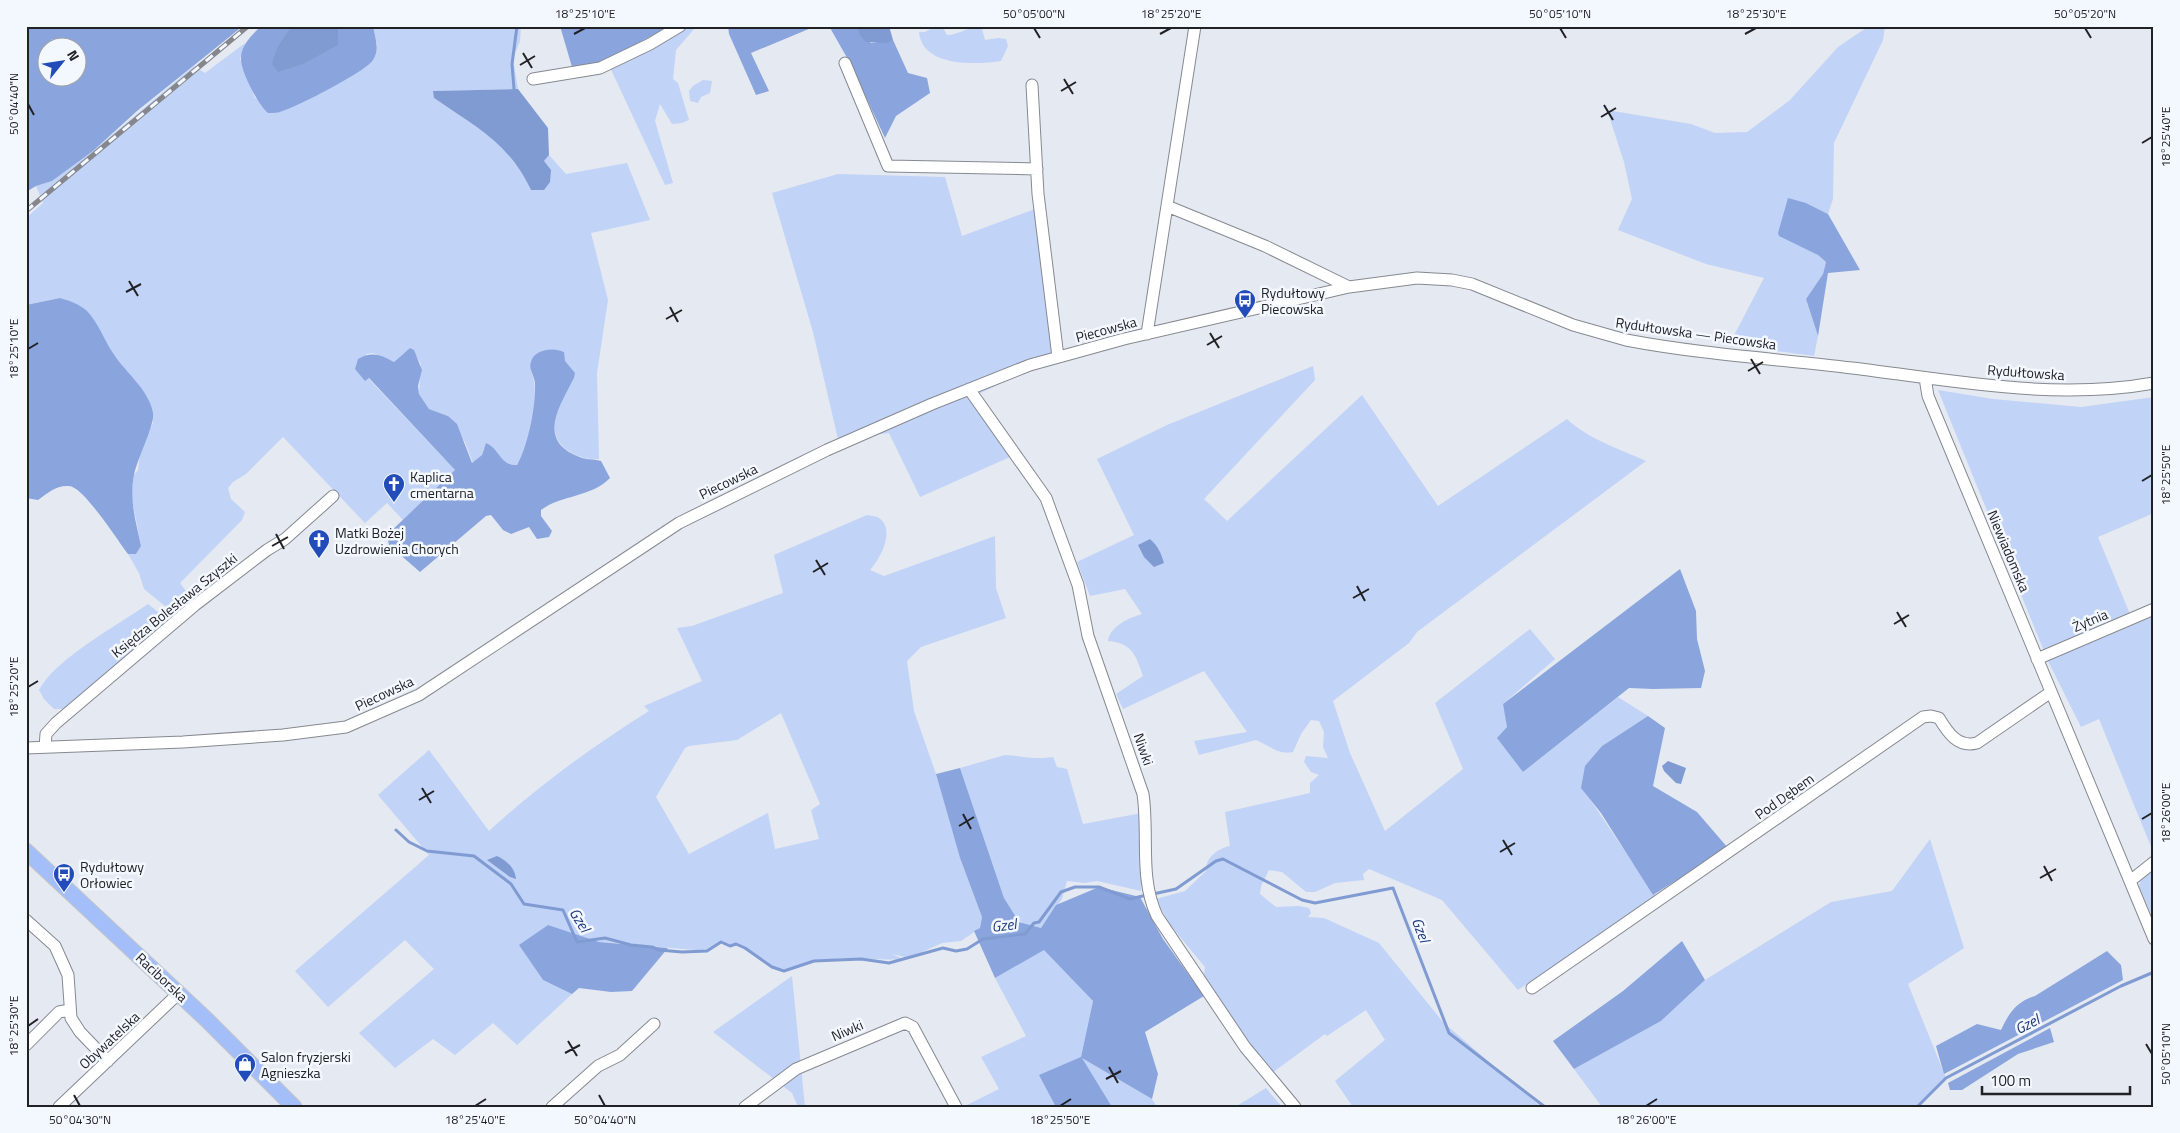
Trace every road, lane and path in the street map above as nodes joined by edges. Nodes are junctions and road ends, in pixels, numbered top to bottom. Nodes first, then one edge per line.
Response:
1 (680, 26) edge
2 (1195, 26) edge
3 (845, 63) dead end
4 (533, 79) dead end
5 (1032, 85) dead end
6 (1037, 169) junction
7 (1167, 206) junction
8 (1472, 284) joint
9 (1349, 287) junction
10 (1147, 334) junction
11 (1058, 357) junction
12 (1926, 378) junction
13 (2154, 383) edge
14 (969, 389) junction
15 (334, 496) dead end
16 (2154, 609) edge
17 (2038, 659) junction
18 (2051, 692) junction
19 (44, 747) junction
20 (26, 748) edge
21 (26, 852) edge
22 (2154, 862) edge
23 (2130, 881) junction
24 (26, 920) edge
25 (2154, 939) edge
26 (1532, 988) dead end
27 (179, 993) junction
28 (70, 1010) junction
29 (654, 1024) dead end
30 (26, 1045) edge
31 (108, 1061) junction
32 (58, 1107) edge
33 (294, 1107) edge
34 (552, 1107) edge
35 (745, 1107) edge
36 (956, 1107) edge
37 (1295, 1107) edge

1 - 4 street
2 - 7 street
3 - 6 street
5 - 6 street
6 - 11 street
7 - 9 street
7 - 10 street
8 - 9 street, Piecowska
8 - 12 street, Rydułtowska — Piecowska
9 - 10 street, Piecowska
10 - 11 street, Piecowska
11 - 14 street, Piecowska
12 - 13 street, Rydułtowska
12 - 17 street, Niewiadomska
14 - 19 street, Piecowska
14 - 37 street, Niwki
15 - 19 street, Księdza Bolesława Szyszki
16 - 17 street, Żytnia
17 - 18 street, Niewiadomska
18 - 23 street, Niewiadomska
18 - 26 street, Pod Dębem
19 - 20 street, Piecowska
21 - 27 main road, Raciborska
22 - 23 street
23 - 25 street
24 - 28 street
27 - 31 street, Obywatelska
27 - 33 main road, Raciborska
28 - 30 street
28 - 31 street
29 - 34 street
31 - 32 street, Obywatelska
35 - 36 street, Niwki

